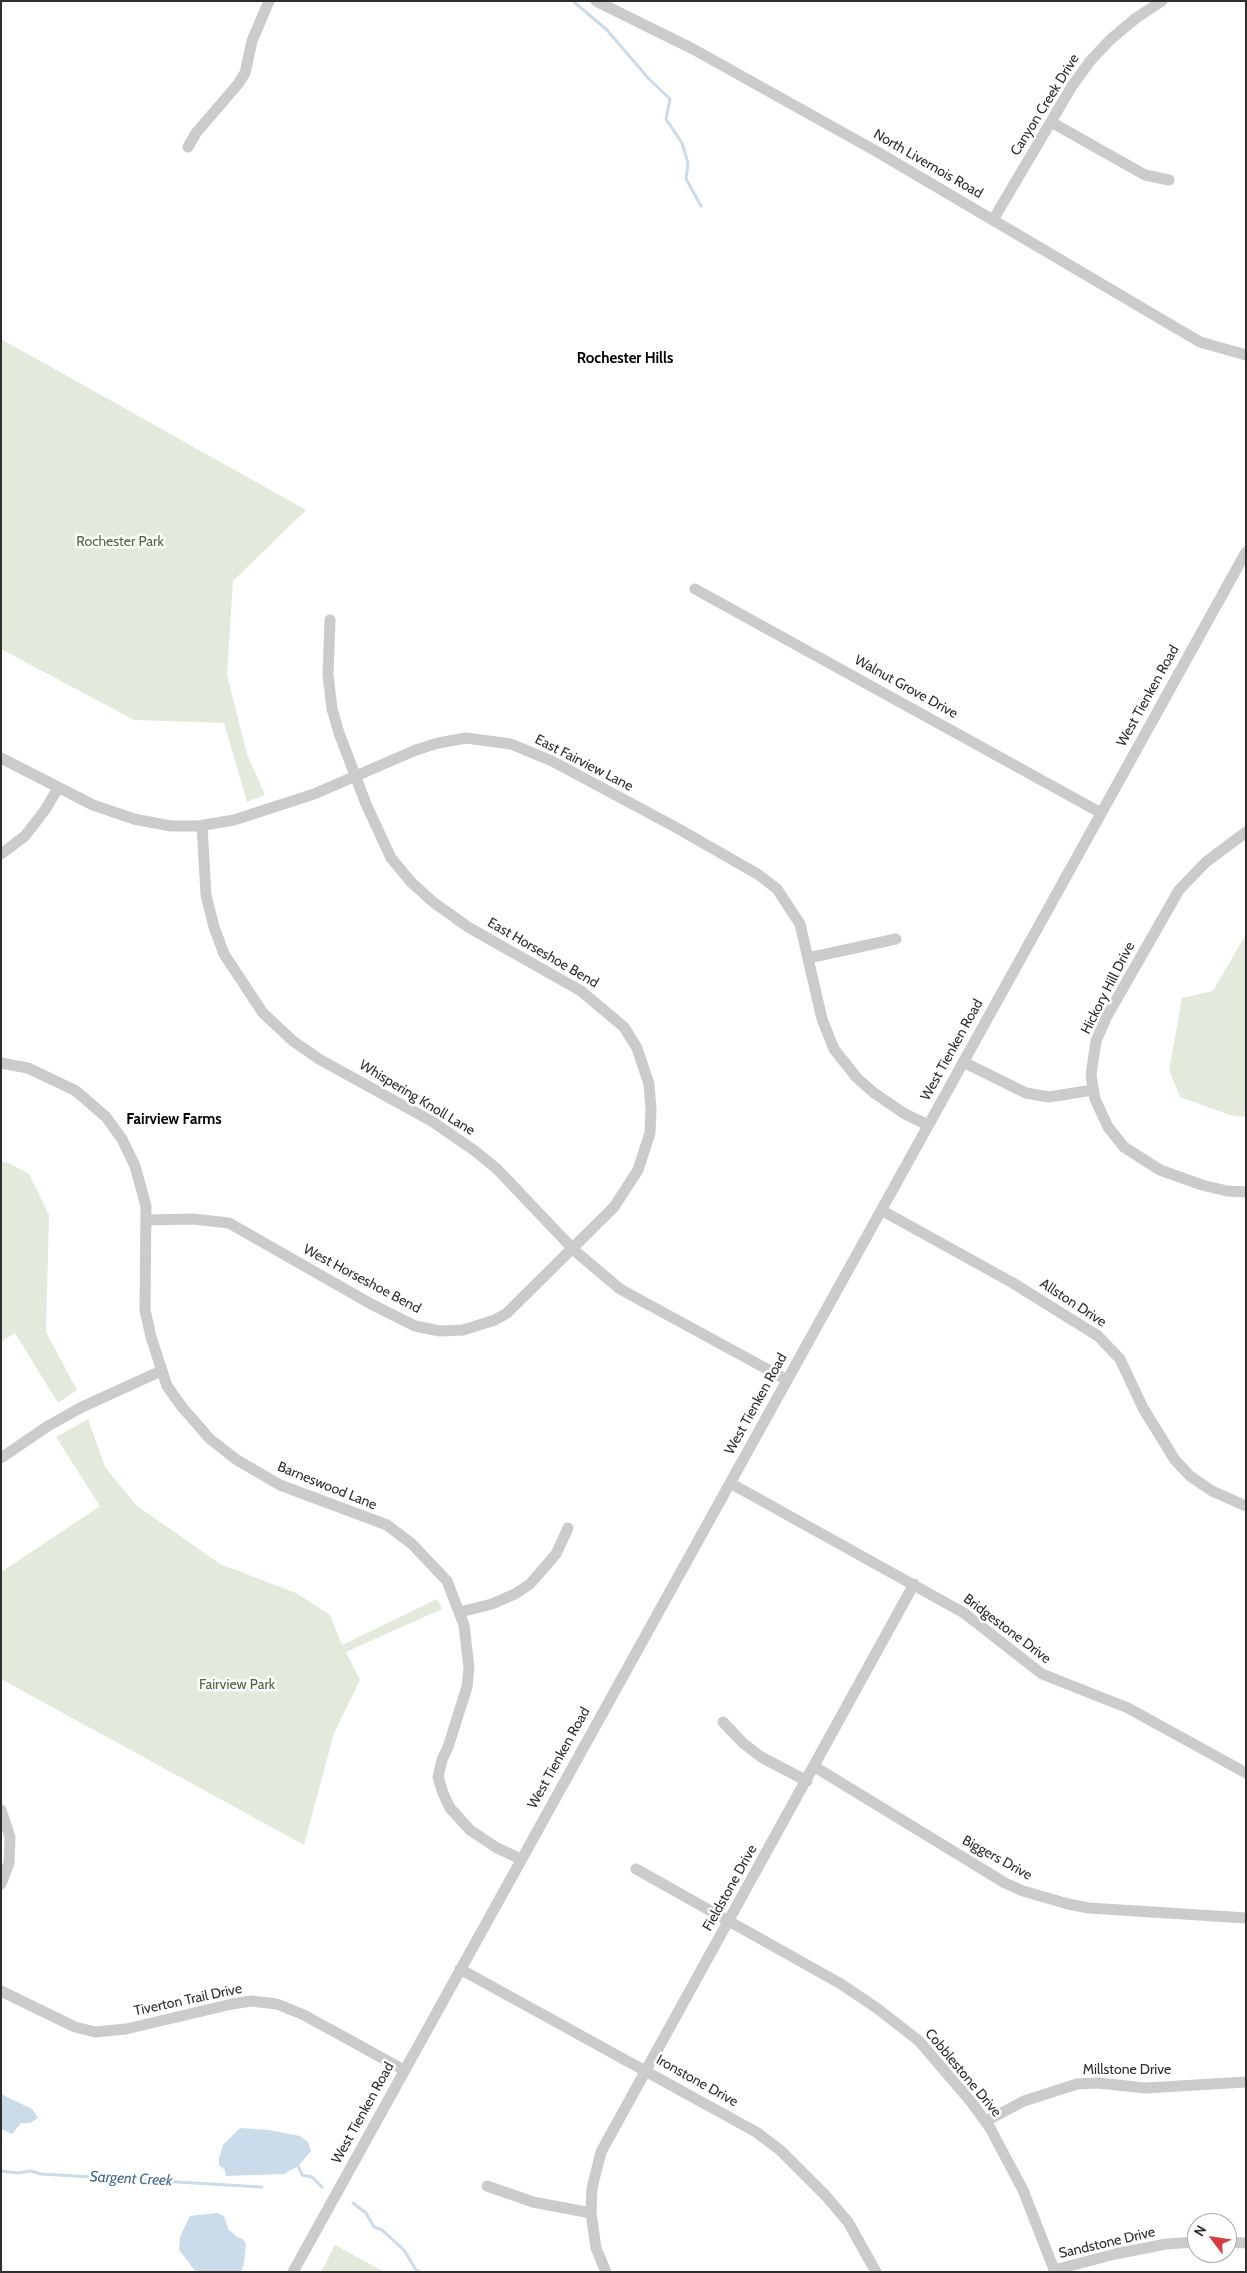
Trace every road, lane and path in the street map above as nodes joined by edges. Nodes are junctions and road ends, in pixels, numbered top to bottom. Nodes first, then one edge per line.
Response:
1 (269, 1) edge
2 (596, 1) edge
3 (1162, 1) edge
4 (1050, 122) junction
5 (188, 148) dead end
6 (1169, 180) dead end
7 (994, 220) junction
8 (1245, 355) edge
9 (1246, 552) edge
10 (695, 589) dead end
11 (330, 620) dead end
12 (1, 758) edge
13 (356, 776) junction
14 (58, 788) junction
15 (1101, 813) junction
16 (202, 826) junction
17 (1246, 832) edge
18 (1, 854) edge
19 (896, 939) dead end
20 (808, 958) junction
21 (962, 1062) junction
22 (1, 1063) edge
23 (1094, 1090) junction
24 (928, 1125) junction
25 (1246, 1192) edge
26 (881, 1210) junction
27 (146, 1220) junction
28 (572, 1248) junction
29 (161, 1372) junction
30 (787, 1380) junction
31 (1, 1458) edge
32 (730, 1483) junction
33 (1246, 1506) edge
34 (568, 1528) dead end
35 (914, 1584) junction
36 (460, 1612) junction
37 (723, 1722) dead end
38 (815, 1767) junction
39 (1246, 1773) edge
40 (807, 1781) junction
41 (1, 1810) edge
42 (521, 1859) junction
43 (636, 1869) dead end
44 (1, 1884) edge
45 (1246, 1918) edge
46 (729, 1922) junction
47 (460, 1969) junction
48 (1, 1991) edge
49 (404, 2070) junction
50 (646, 2070) junction
51 (1246, 2082) edge
52 (986, 2121) junction
53 (487, 2186) dead end
54 (591, 2213) junction
55 (1187, 2243) edge
56 (1054, 2271) edge
57 (293, 2272) edge
58 (606, 2272) edge
59 (876, 2272) edge

1 - 5 street
2 - 7 street, North Livernois Road
3 - 4 street, Canyon Creek Drive
4 - 6 street
4 - 7 street, Canyon Creek Drive
7 - 8 street, North Livernois Road
9 - 15 street, West Tienken Road
10 - 15 street, Walnut Grove Drive
11 - 13 street, East Horseshoe Bend
12 - 14 street, East Fairview Lane
13 - 16 street, East Fairview Lane
13 - 20 street, East Fairview Lane
13 - 28 street, East Horseshoe Bend
14 - 16 street, East Fairview Lane
14 - 18 street
15 - 21 street, West Tienken Road
16 - 28 street, Whispering Knoll Lane
17 - 23 street, Hickory Hill Drive
19 - 20 street
20 - 24 street, East Fairview Lane
21 - 23 street
21 - 24 street, West Tienken Road
22 - 27 street, Barneswood Lane
23 - 25 street, Hickory Hill Drive
24 - 26 street, West Tienken Road
26 - 30 street, West Tienken Road
26 - 33 street, Allston Drive
27 - 28 street, West Horseshoe Bend
27 - 29 street, Barneswood Lane
28 - 30 street, Whispering Knoll Lane
29 - 31 street
29 - 36 street, Barneswood Lane
30 - 32 street, West Tienken Road
32 - 35 street, Bridgestone Drive
32 - 42 street, West Tienken Road
34 - 36 street
35 - 38 street, Fieldstone Drive
35 - 39 street, Bridgestone Drive
36 - 42 street, Barneswood Lane
37 - 40 street
38 - 40 street, Fieldstone Drive
38 - 45 street, Biggers Drive
40 - 46 street, Fieldstone Drive
41 - 44 street
42 - 47 street, West Tienken Road
43 - 46 street, Cobblestone Drive
46 - 50 street, Fieldstone Drive
46 - 52 street, Cobblestone Drive
47 - 49 street, West Tienken Road
47 - 50 street, Ironstone Drive
48 - 49 street, Tiverton Trail Drive
49 - 57 street, West Tienken Road
50 - 54 street, Fieldstone Drive
50 - 59 street, Ironstone Drive
51 - 52 street, Millstone Drive
52 - 56 street, Cobblestone Drive
53 - 54 street
54 - 58 street, Fieldstone Drive
55 - 56 street, Sandstone Drive

